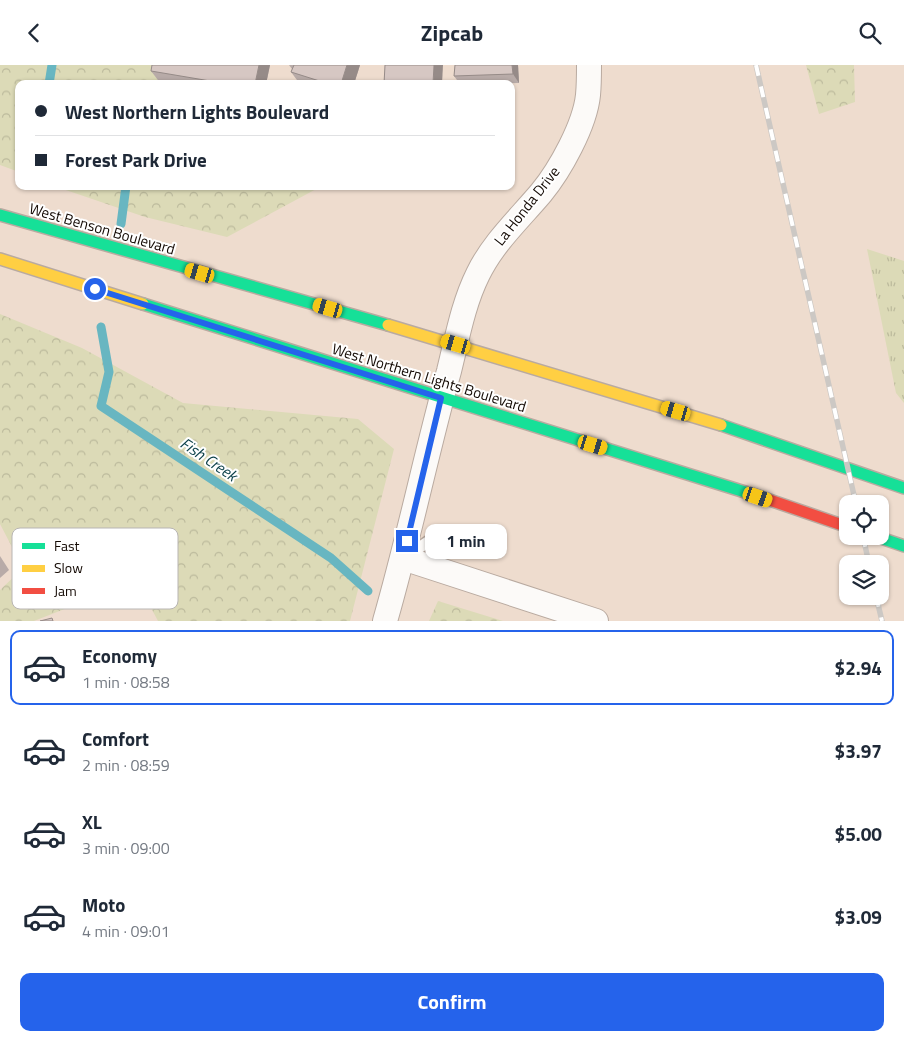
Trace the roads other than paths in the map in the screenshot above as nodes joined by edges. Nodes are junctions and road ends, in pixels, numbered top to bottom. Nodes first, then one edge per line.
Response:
1 (589, 65) edge
2 (0, 215) edge
3 (0, 259) edge
4 (456, 344) junction
5 (441, 398) junction
6 (904, 488) edge
7 (839, 524) edge
8 (444, 531) dead end
9 (889, 541) edge
10 (904, 546) edge
11 (403, 559) junction
12 (385, 621) edge
13 (596, 621) edge

1 - 4 street, La Honda Drive
2 - 4 main road, West Benson Boulevard
3 - 5 main road, West Northern Lights Boulevard
4 - 5 street, La Honda Drive
4 - 6 main road
5 - 7 main road, West Northern Lights Boulevard
5 - 11 street, La Honda Drive
8 - 11 lane
9 - 10 main road
11 - 12 street, La Honda Drive
11 - 13 street

